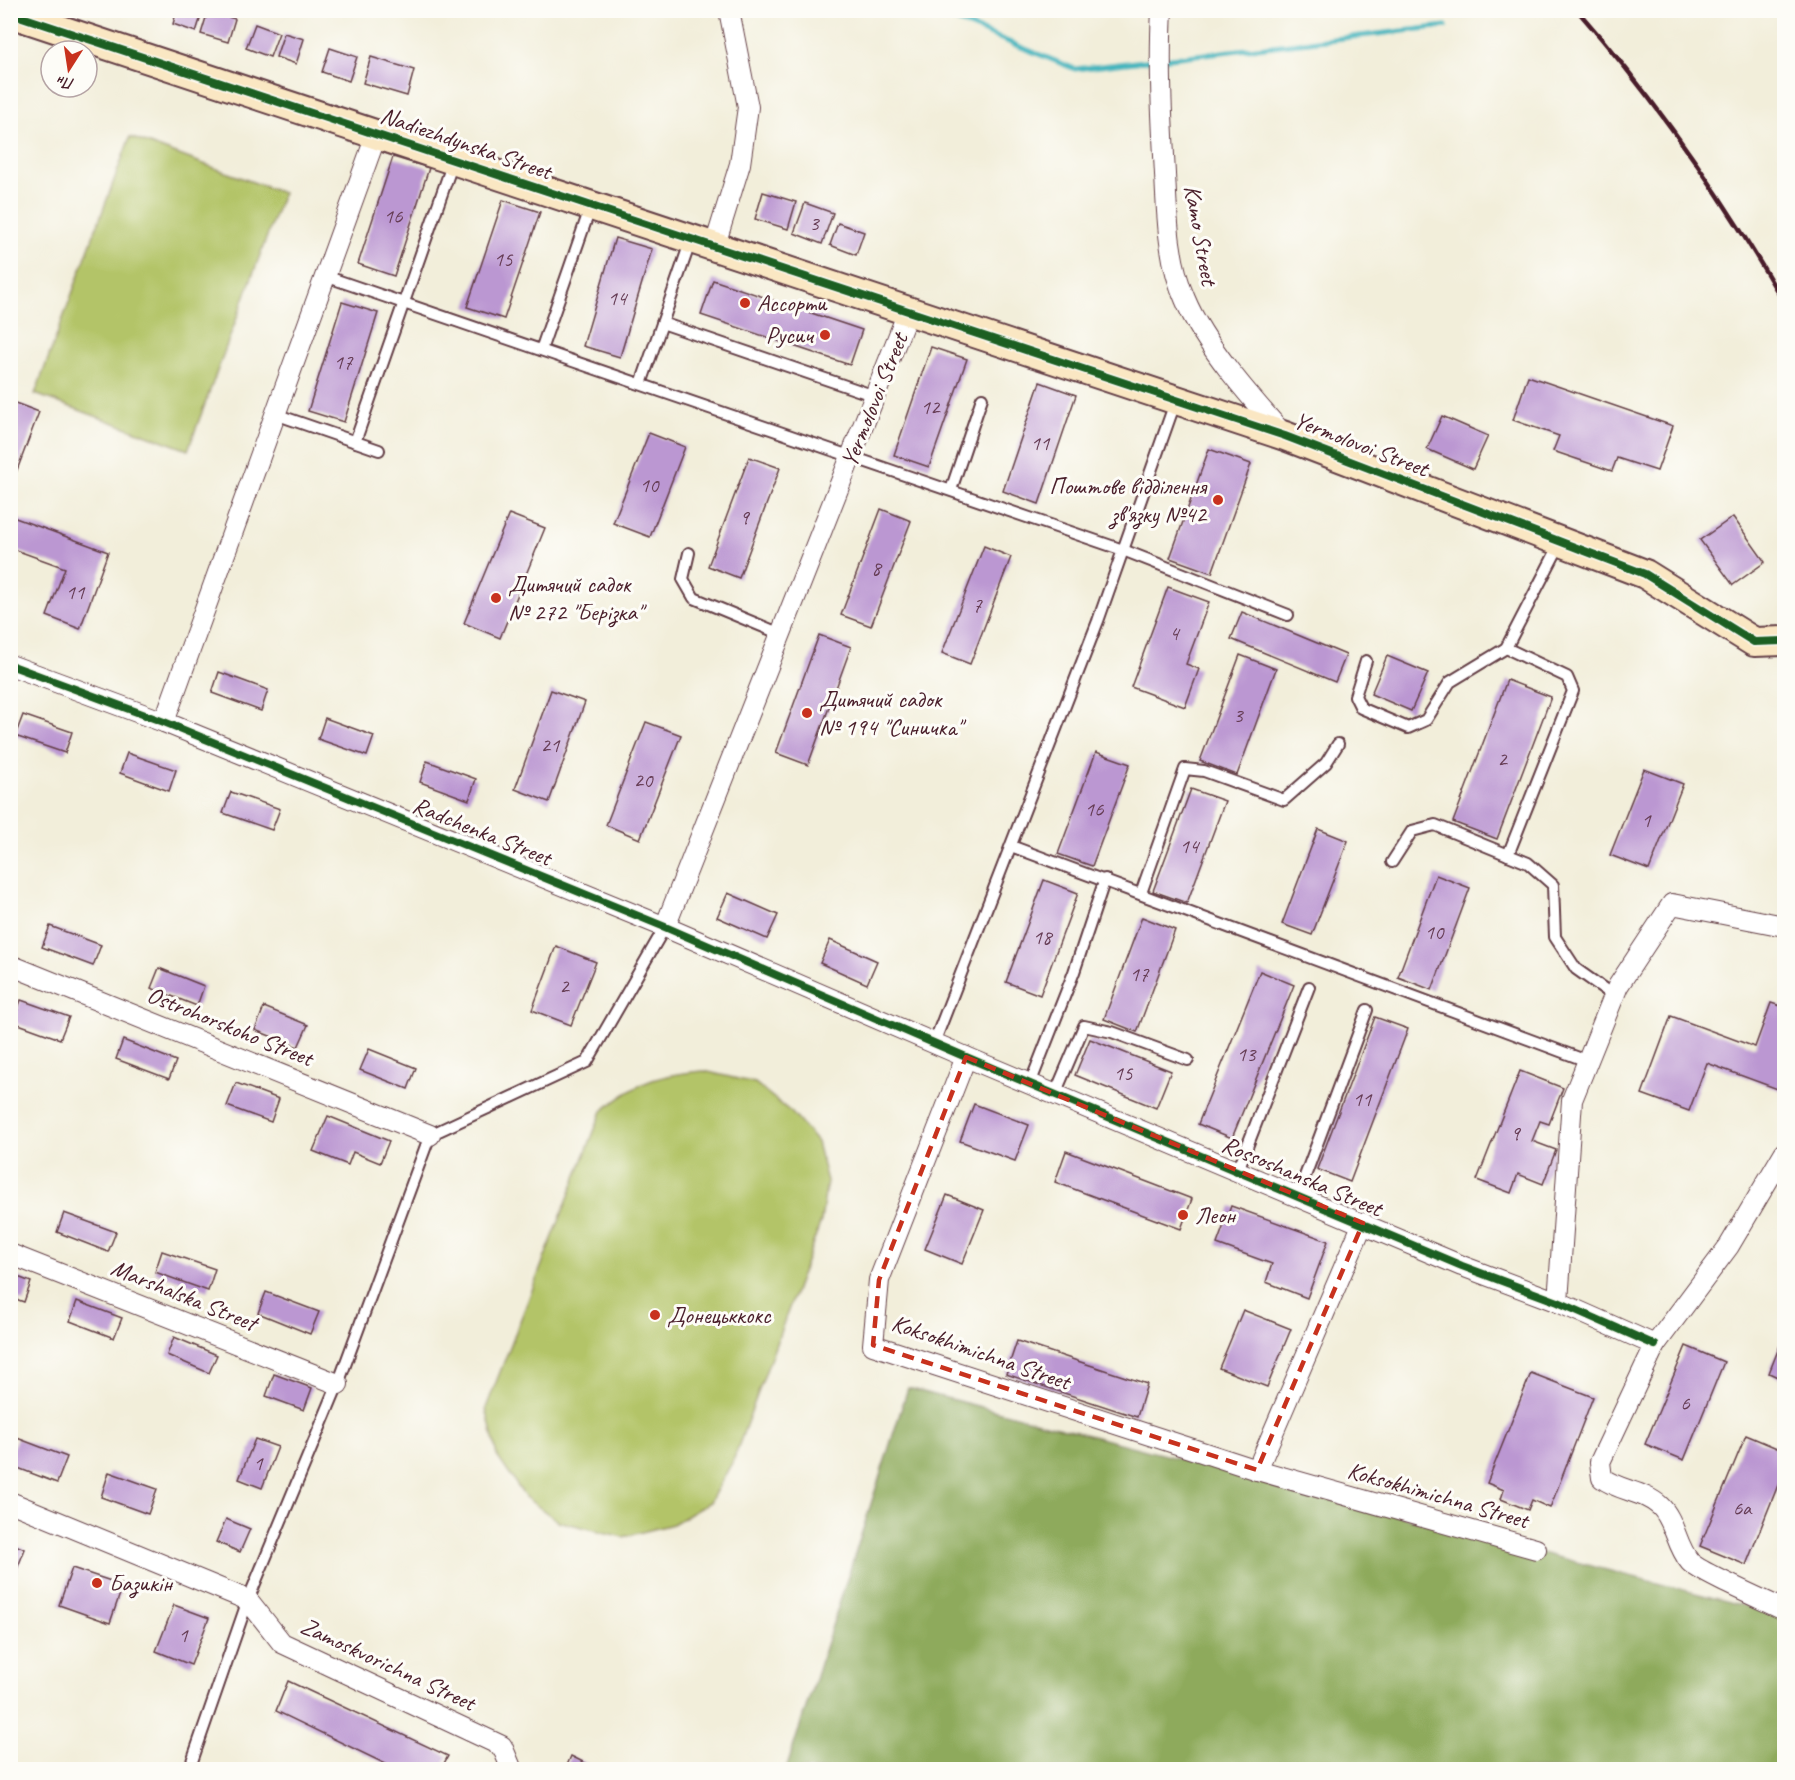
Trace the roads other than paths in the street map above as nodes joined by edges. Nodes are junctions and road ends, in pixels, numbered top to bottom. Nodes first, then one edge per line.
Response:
1 (729, 10) edge
2 (1162, 10) edge
3 (10, 13) edge
4 (377, 133) junction
5 (454, 160) junction
6 (591, 206) junction
7 (702, 244) junction
8 (325, 276) junction
9 (404, 303) junction
10 (908, 312) junction
11 (662, 323) junction
12 (541, 350) junction
13 (641, 384) junction
14 (875, 396) junction
15 (982, 398) dead end
16 (1176, 400) junction
17 (275, 414) junction
18 (1285, 436) junction
19 (355, 442) junction
20 (379, 450) dead end
21 (851, 456) junction
22 (951, 490) junction
23 (1562, 542) junction
24 (1124, 550) junction
25 (689, 553) dead end
26 (1288, 615) dead end
27 (781, 634) junction
28 (1785, 641) edge
29 (1506, 648) junction
30 (1366, 661) dead end
31 (10, 665) edge
32 (164, 722) junction
33 (1338, 744) dead end
34 (1011, 846) junction
35 (1508, 855) junction
36 (1392, 862) dead end
37 (1105, 879) junction
38 (1141, 893) junction
39 (1785, 926) edge
40 (664, 927) junction
41 (10, 965) edge
42 (1309, 987) dead end
43 (1614, 996) junction
44 (1367, 1010) dead end
45 (934, 1043) junction
46 (966, 1057) junction
47 (1188, 1060) dead end
48 (1587, 1061) junction
49 (1030, 1084) junction
50 (1055, 1094) junction
51 (430, 1135) junction
52 (1785, 1153) edge
53 (1238, 1170) junction
54 (1298, 1195) junction
55 (1363, 1222) junction
56 (10, 1254) edge
57 (1558, 1302) junction
58 (1655, 1345) junction
59 (338, 1384) junction
60 (1257, 1470) junction
61 (10, 1502) edge
62 (1536, 1549) dead end
63 (248, 1600) junction
64 (1785, 1610) edge
65 (189, 1770) edge
66 (512, 1770) edge

1 - 7 street
2 - 18 street, Kamo Street
3 - 4 street, Nadiezhdynska Street
4 - 5 street, Nadiezhdynska Street
4 - 8 street
5 - 6 street, Nadiezhdynska Street
5 - 9 lane
6 - 7 street, Nadiezhdynska Street
6 - 12 lane
7 - 10 street, Nadiezhdynska Street
7 - 11 lane
8 - 9 lane
8 - 17 street
9 - 12 lane
9 - 19 lane
10 - 14 street, Yermolovoi Street
10 - 16 street, Yermolovoi Street
11 - 13 lane
11 - 14 lane
12 - 13 lane
13 - 21 lane
14 - 21 street, Yermolovoi Street
15 - 22 lane
16 - 18 street, Yermolovoi Street
16 - 24 lane
17 - 19 lane
17 - 32 street
18 - 23 street, Yermolovoi Street
19 - 20 lane
21 - 22 lane
21 - 27 street, Yermolovoi Street
22 - 24 lane
23 - 28 street, Yermolovoi Street
23 - 29 lane
24 - 26 lane
24 - 34 lane
25 - 27 lane
27 - 40 street, Yermolovoi Street
29 - 30 lane
29 - 35 lane
31 - 32 street, Radchenka Street
32 - 40 street, Radchenka Street
33 - 38 lane
34 - 37 lane
34 - 45 lane
35 - 36 lane
35 - 43 lane
37 - 38 lane
37 - 49 lane
38 - 48 lane
39 - 43 street
40 - 45 street, Radchenka Street
40 - 51 lane
41 - 51 street, Ostrohorskoho Street
42 - 53 lane
43 - 48 street
44 - 54 lane
45 - 46 street, Rossoshanska Street
46 - 49 street, Rossoshanska Street
46 - 60 street, Koksokhimichna Street
47 - 50 lane
48 - 57 street
49 - 50 street, Rossoshanska Street
50 - 53 street, Rossoshanska Street
51 - 59 lane
52 - 58 street
53 - 54 street, Rossoshanska Street
54 - 55 street, Rossoshanska Street
55 - 57 street, Rossoshanska Street
55 - 60 street
56 - 59 street, Marshalska Street
57 - 58 street, Rossoshanska Street
58 - 64 street
59 - 63 lane
60 - 62 street, Koksokhimichna Street
61 - 63 street, Zamoskvorichna Street
63 - 65 lane
63 - 66 street, Zamoskvorichna Street

